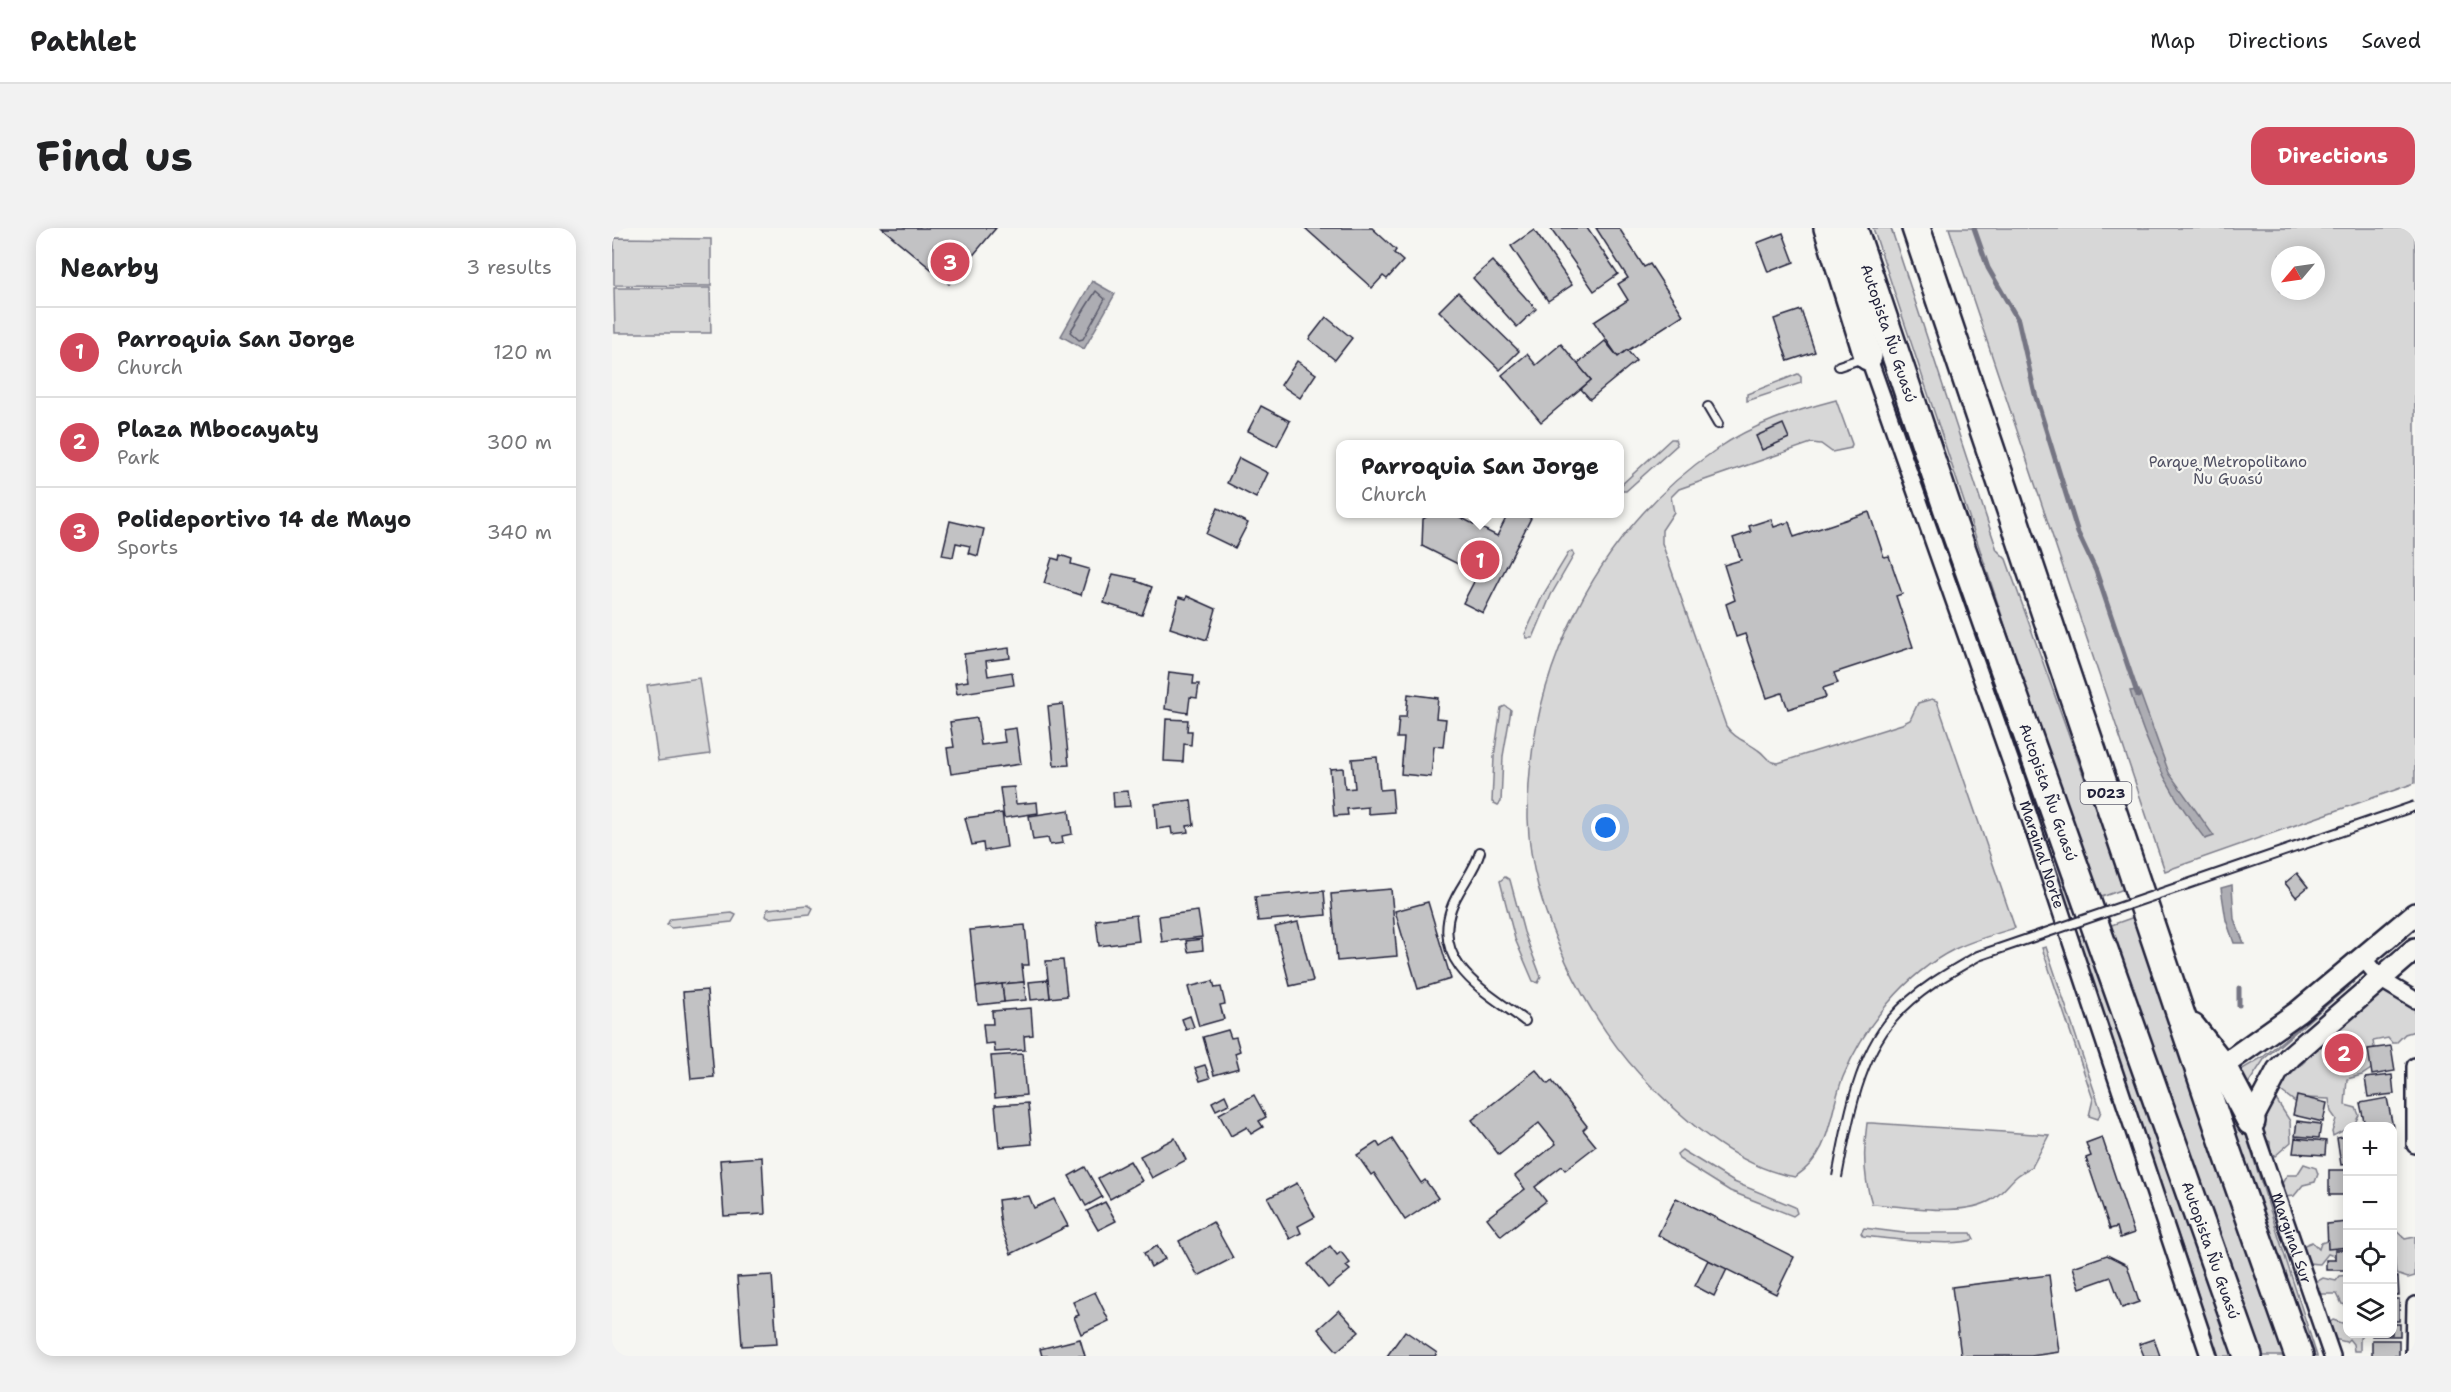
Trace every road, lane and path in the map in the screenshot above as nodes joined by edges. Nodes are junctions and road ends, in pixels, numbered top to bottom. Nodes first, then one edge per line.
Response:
1 (1828, 228) edge
2 (1853, 228) edge
3 (1916, 228) edge
4 (1868, 356) junction
5 (1839, 366) dead end
6 (1708, 407) dead end
7 (1718, 424) dead end
8 (2415, 806) edge
9 (1480, 852) dead end
10 (2415, 914) edge
11 (2415, 949) edge
12 (2363, 958) junction
13 (2380, 979) junction
14 (2415, 1000) edge
15 (2180, 1012) junction
16 (1525, 1021) dead end
17 (2222, 1066) junction
18 (2415, 1066) edge
19 (2251, 1121) junction
20 (2415, 1145) edge
21 (1837, 1177) dead end
22 (2415, 1305) edge
23 (2209, 1356) edge
24 (2248, 1356) edge
25 (2299, 1356) edge
26 (2332, 1356) edge
27 (2414, 1356) edge

1 - 4 highway
2 - 24 highway, Autopista Ñu Guasú
3 - 15 highway, D023
4 - 5 lane
4 - 23 street, Marginal Norte
6 - 7 lane
8 - 21 lane, bridge
9 - 16 lane
10 - 12 main road
11 - 13 main road
12 - 13 street
12 - 17 main road
13 - 14 street
13 - 19 main road
15 - 17 highway
15 - 25 highway, D023
17 - 19 highway
18 - 20 street
19 - 26 street, Marginal Sur
22 - 27 street

